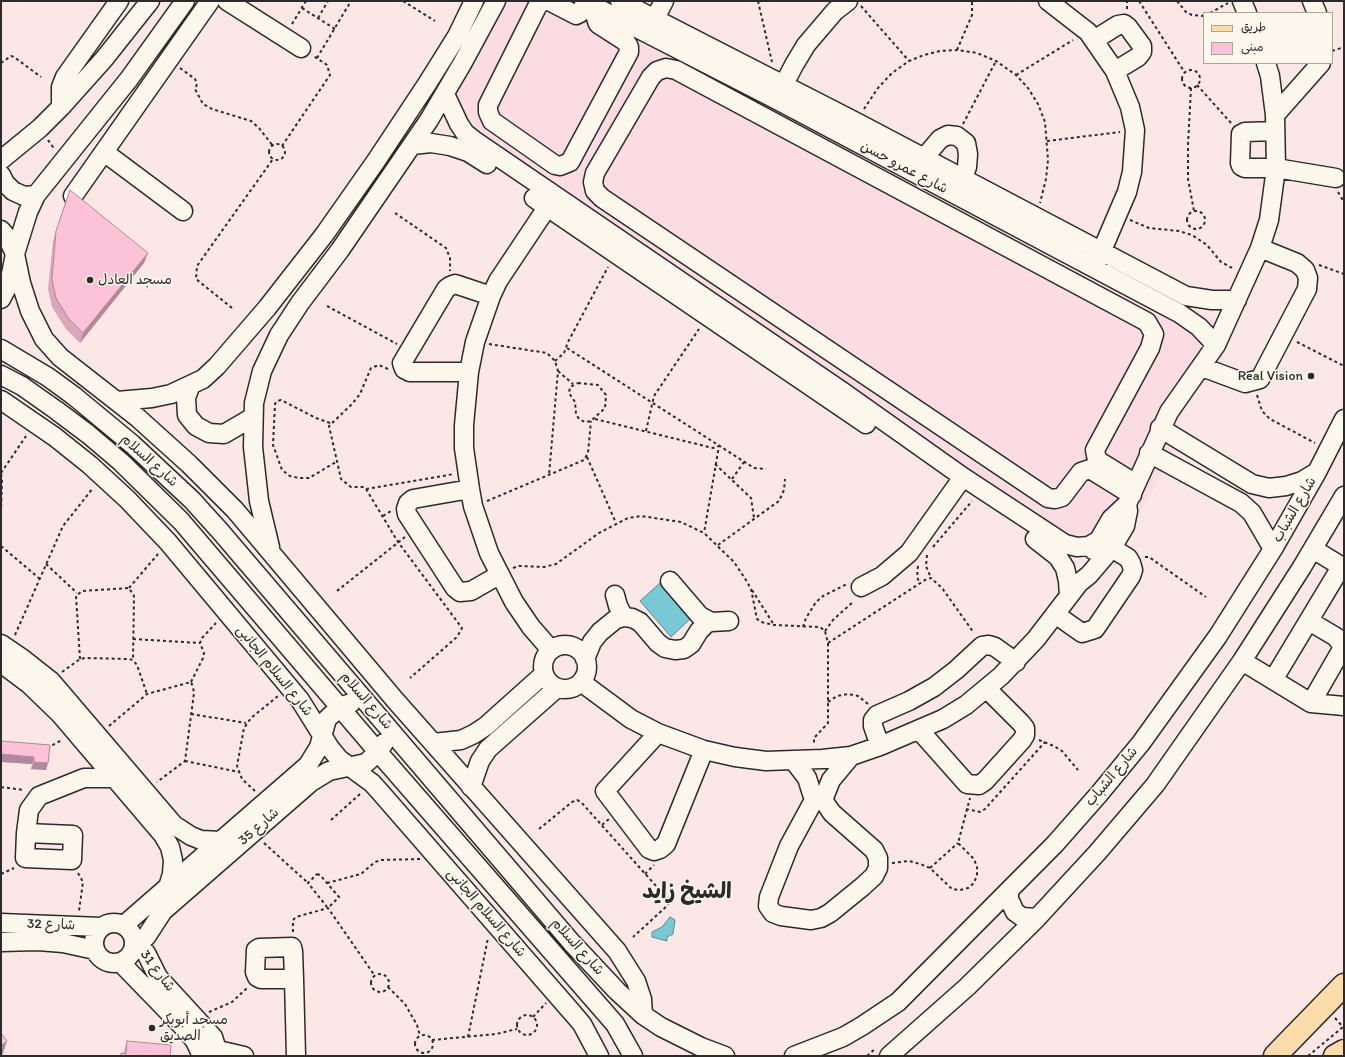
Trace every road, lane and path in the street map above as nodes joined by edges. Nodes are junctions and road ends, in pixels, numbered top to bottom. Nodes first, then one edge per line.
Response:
1 (119, 1) edge
2 (150, 1) edge
3 (185, 1) edge
4 (210, 1) edge
5 (227, 1) edge
6 (306, 1) edge
7 (328, 1) edge
8 (351, 1) edge
9 (403, 1) edge
10 (474, 1) edge
11 (496, 1) edge
12 (544, 1) edge
13 (549, 1) edge
14 (620, 1) edge
15 (664, 1) edge
16 (758, 1) edge
17 (848, 1) edge
18 (857, 1) edge
19 (972, 1) edge
20 (1048, 1) edge
21 (1139, 1) edge
22 (1177, 1) edge
23 (1232, 1) edge
24 (1242, 1) edge
25 (1312, 1) edge
26 (590, 4) edge
27 (301, 8) junction
28 (1212, 12) edge
29 (1247, 12) edge
30 (1317, 12) edge
31 (1203, 16) edge
32 (318, 18) junction
33 (435, 21) dead end
34 (652, 26) junction
35 (335, 29) junction
36 (1091, 36) junction
37 (284, 37) junction
38 (1344, 47) edge
39 (301, 48) joint
40 (957, 50) junction
41 (1333, 51) edge
42 (317, 58) junction
43 (168, 60) junction
44 (909, 61) junction
45 (996, 61) junction
46 (1, 63) edge
47 (1266, 64) edge
48 (1320, 64) edge
49 (1115, 71) junction
50 (1185, 73) junction
51 (1016, 74) junction
52 (41, 77) dead end
53 (1197, 85) junction
54 (1192, 88) junction
55 (779, 89) junction
56 (445, 94) junction
57 (61, 108) junction
58 (768, 119) junction
59 (858, 123) junction
60 (1275, 123) junction
61 (40, 128) junction
62 (1135, 130) junction
63 (1241, 134) junction
64 (957, 136) junction
65 (1047, 141) junction
66 (58, 142) dead end
67 (412, 145) junction
68 (273, 146) junction
69 (282, 146) junction
70 (472, 146) junction
71 (104, 152) junction
72 (924, 158) junction
73 (274, 159) junction
74 (1, 160) edge
75 (1276, 168) junction
76 (1, 175) edge
77 (940, 177) junction
78 (1336, 178) dead end
79 (963, 179) junction
80 (36, 195) junction
81 (73, 196) edge
82 (551, 202) junction
83 (183, 211) dead end
84 (1194, 211) junction
85 (1120, 212) junction
86 (395, 213) dead end
87 (1035, 217) junction
88 (1193, 229) junction
89 (1, 230) edge
90 (1192, 235) junction
91 (1260, 248) junction
92 (1102, 252) junction
93 (15, 254) junction
94 (616, 254) junction
95 (1094, 269) junction
96 (1305, 270) junction
97 (1249, 274) junction
98 (1344, 274) edge
99 (671, 283) junction
100 (450, 286) junction
101 (491, 296) junction
102 (1, 299) edge
103 (1237, 300) junction
104 (327, 306) dead end
105 (232, 308) dead end
106 (708, 316) junction
107 (1283, 336) junction
108 (475, 342) junction
109 (1216, 345) junction
110 (567, 348) junction
111 (1, 349) edge
112 (409, 350) junction
113 (555, 361) junction
114 (1344, 366) edge
115 (794, 367) junction
116 (1202, 367) junction
117 (558, 371) junction
118 (469, 372) junction
119 (1, 375) edge
120 (1260, 379) junction
121 (573, 384) junction
122 (190, 386) junction
123 (1, 400) edge
124 (116, 400) junction
125 (652, 402) junction
126 (100, 417) junction
127 (254, 417) junction
128 (595, 419) junction
129 (1344, 419) edge
130 (591, 421) junction
131 (35, 422) junction
132 (330, 423) dead end
133 (1160, 428) junction
134 (646, 431) junction
135 (719, 446) junction
136 (1328, 450) junction
137 (1149, 453) junction
138 (587, 456) junction
139 (336, 462) dead end
140 (744, 462) junction
141 (715, 464) junction
142 (766, 468) dead end
143 (1317, 472) junction
144 (1, 473) edge
145 (549, 475) junction
146 (102, 476) junction
147 (732, 479) junction
148 (785, 479) dead end
149 (468, 480) junction
150 (960, 482) junction
151 (366, 489) dead end
152 (1132, 494) junction
153 (1344, 496) edge
154 (975, 498) junction
155 (473, 506) junction
156 (1, 512) edge
157 (754, 518) junction
158 (616, 523) junction
159 (416, 529) junction
160 (704, 533) junction
161 (168, 542) junction
162 (1106, 544) junction
163 (718, 545) junction
164 (1, 546) edge
165 (932, 548) dead end
166 (1273, 549) junction
167 (1313, 549) junction
168 (272, 554) junction
169 (1131, 563) junction
170 (46, 564) junction
171 (1343, 568) edge
172 (499, 575) junction
173 (931, 578) junction
174 (40, 579) junction
175 (670, 581) dead end
176 (920, 584) junction
177 (861, 587) junction
178 (129, 588) junction
179 (751, 589) junction
180 (1074, 590) junction
181 (338, 591) dead end
182 (78, 593) junction
183 (306, 594) junction
184 (615, 594) dead end
185 (1206, 597) dead end
186 (226, 612) junction
187 (1055, 614) junction
188 (624, 617) junction
189 (729, 621) dead end
190 (1309, 621) junction
191 (298, 622) junction
192 (774, 625) junction
193 (705, 626) junction
194 (803, 627) junction
195 (825, 631) junction
196 (133, 639) junction
197 (200, 643) junction
198 (828, 643) junction
199 (982, 646) junction
200 (551, 650) junction
201 (3, 652) edge
202 (80, 659) junction
203 (585, 659) junction
204 (133, 660) junction
205 (1242, 661) junction
206 (1016, 662) junction
207 (544, 674) junction
208 (1273, 680) junction
209 (51, 681) junction
210 (191, 682) junction
211 (581, 682) junction
212 (290, 687) junction
213 (557, 688) junction
214 (987, 690) junction
215 (147, 694) junction
216 (828, 702) junction
217 (1311, 703) junction
218 (370, 705) junction
219 (1344, 706) edge
220 (340, 707) junction
221 (191, 714) junction
222 (877, 715) junction
223 (246, 723) junction
224 (387, 726) junction
225 (75, 731) junction
226 (920, 731) junction
227 (492, 733) junction
228 (658, 733) junction
229 (98, 735) junction
230 (1025, 735) junction
231 (323, 736) junction
232 (1045, 742) junction
233 (433, 744) junction
234 (880, 746) junction
235 (43, 748) edge
236 (704, 750) junction
237 (93, 752) junction
238 (378, 752) junction
239 (851, 756) junction
240 (812, 760) junction
241 (185, 761) junction
242 (794, 761) junction
243 (349, 768) junction
244 (1078, 770) dead end
245 (239, 772) junction
246 (84, 778) junction
247 (114, 778) junction
248 (372, 783) junction
249 (973, 786) junction
250 (472, 787) junction
251 (144, 790) junction
252 (818, 800) junction
253 (266, 802) junction
254 (966, 809) junction
255 (331, 820) dead end
256 (540, 829) dead end
257 (253, 832) junction
258 (26, 833) junction
259 (221, 841) junction
260 (958, 843) junction
261 (439, 859) junction
262 (72, 860) junction
263 (878, 868) junction
264 (930, 868) junction
265 (308, 883) junction
266 (327, 883) junction
267 (168, 887) junction
268 (1009, 891) junction
269 (328, 908) junction
270 (1037, 918) junction
271 (491, 919) junction
272 (1, 924) edge
273 (124, 925) junction
274 (77, 926) junction
275 (101, 927) junction
276 (633, 937) dead end
277 (1, 942) edge
278 (134, 944) junction
279 (292, 947) junction
280 (95, 950) junction
281 (120, 962) junction
282 (375, 976) junction
283 (257, 977) junction
284 (294, 979) junction
285 (1344, 985) edge
286 (388, 988) junction
287 (588, 994) junction
288 (570, 1010) junction
289 (643, 1015) junction
290 (196, 1018) junction
291 (518, 1029) junction
292 (420, 1036) junction
293 (468, 1037) junction
294 (681, 1037) junction
295 (432, 1040) junction
296 (1344, 1051) edge
297 (420, 1052) junction
298 (213, 1054) edge
299 (244, 1056) edge
300 (296, 1056) edge
301 (418, 1056) edge
302 (599, 1056) edge
303 (633, 1056) edge
304 (688, 1056) edge
305 (725, 1056) edge
306 (794, 1056) edge
307 (889, 1056) edge
308 (1275, 1056) edge
309 (1335, 1056) edge

1 - 57 street
2 - 57 street
3 - 80 street
4 - 43 street
5 - 37 street
6 - 27 path
7 - 32 path
8 - 35 path
9 - 33 path
10 - 122 street
11 - 56 street
12 - 26 street
13 - 26 street
14 - 34 street, شارع عمرو حسن
15 - 34 street
16 - 55 path
17 - 55 street
18 - 44 path
19 - 40 path
20 - 36 street
21 - 50 path
22 - 31 path
23 - 28 path
24 - 29 street
25 - 30 street
26 - 34 street, شارع عمرو حسن
27 - 32 path
27 - 37 path
32 - 35 path
34 - 55 street, شارع عمرو حسن
35 - 42 path
36 - 49 street
36 - 49 street
36 - 51 path
37 - 39 street
38 - 41 path
39 - 42 path
40 - 44 path
40 - 45 path
42 - 69 path
43 - 68 path
43 - 71 street
44 - 59 path
45 - 51 path
45 - 64 path
46 - 52 path
47 - 60 street
48 - 60 street
49 - 62 street
50 - 53 path
50 - 54 path
51 - 65 path
53 - 54 path
53 - 63 path
54 - 84 path
55 - 58 street
55 - 59 street, شارع عمرو حسن
55 - 77 street, شارع عمرو حسن
56 - 67 street
56 - 70 street
57 - 61 street
58 - 152 street
58 - 152 street
59 - 72 street, شارع عمرو حسن
60 - 63 street
60 - 75 street
61 - 66 path
61 - 74 street
62 - 65 path
62 - 85 street
63 - 75 street
64 - 72 street
64 - 79 street
65 - 87 path
67 - 70 street
67 - 127 street
68 - 69 path
68 - 73 path
69 - 73 path
70 - 82 street
71 - 81 street
71 - 83 street
72 - 77 street, شارع عمرو حسن
73 - 105 path
75 - 78 street
75 - 91 street
76 - 80 street
77 - 79 street, شارع عمرو حسن
77 - 95 street, شارع عمرو حسن
79 - 87 street, شارع عمرو حسن
80 - 93 street
82 - 94 street
82 - 99 street
82 - 101 street
84 - 88 path
84 - 88 path
85 - 90 path
85 - 92 street
86 - 100 path
87 - 92 street, شارع عمرو حسن
88 - 90 path
89 - 93 street
90 - 97 path
91 - 96 street
91 - 97 street
92 - 95 street
92 - 103 street, شارع عمرو حسن
93 - 102 street
93 - 124 street
94 - 99 street
94 - 110 path
95 - 109 street, شارع عمرو حسن
96 - 98 path
96 - 107 street
97 - 103 street
99 - 106 street
99 - 115 street
100 - 101 street
100 - 112 street
101 - 108 street
103 - 109 street
104 - 112 path
106 - 115 street
106 - 125 path
107 - 114 path
107 - 120 street
108 - 113 path
108 - 118 street
109 - 116 street
110 - 113 path
110 - 125 path
111 - 126 street, شارع السلام
112 - 118 street
113 - 117 path
115 - 150 street
116 - 120 street
116 - 133 street
117 - 121 path
117 - 145 path
118 - 149 street
119 - 220 street, شارع السلام
120 - 136 path
121 - 128 path
121 - 130 path
122 - 124 street
122 - 127 street
123 - 131 street, شارع السلام الجانبى
124 - 126 street
124 - 168 street
125 - 134 path
125 - 135 path
126 - 191 street, شارع السلام
127 - 168 street
128 - 130 path
128 - 134 path
129 - 136 street, شارع الشباب
130 - 138 path
131 - 144 path
131 - 146 street, شارع السلام الجانبى
132 - 139 path
133 - 137 street
133 - 143 street
134 - 135 path
135 - 140 path
135 - 141 path
136 - 143 street, شارع الشباب
137 - 152 street
137 - 166 street
138 - 145 path
138 - 158 path
140 - 142 path
140 - 147 path
141 - 147 path
141 - 160 path
143 - 166 street, شارع الشباب
144 - 156 path
145 - 155 path
146 - 161 street, شارع السلام الجانبى
146 - 170 path
147 - 157 path
148 - 157 path
149 - 151 path
149 - 155 street
149 - 159 street
150 - 154 street
150 - 162 street
150 - 177 street
152 - 162 street
153 - 167 street
154 - 165 path
154 - 180 street
155 - 172 street
157 - 163 path
158 - 160 path
158 - 172 path
159 - 172 street
159 - 181 path
160 - 163 path
161 - 178 path
161 - 186 street, شارع السلام الجانبى
162 - 169 street
162 - 180 street
163 - 179 path
164 - 174 path
166 - 268 street, شارع الشباب
167 - 171 street
167 - 205 street
168 - 183 street
169 - 185 path
169 - 187 street
170 - 174 path
170 - 182 path
171 - 190 street
172 - 200 street
173 - 176 path
173 - 176 path
173 - 199 path
174 - 201 path
175 - 193 street
176 - 198 path
177 - 194 path
177 - 195 path
178 - 182 path
178 - 196 path
179 - 192 path
179 - 192 path
180 - 187 street
182 - 202 path
183 - 191 street
183 - 233 street
184 - 188 street
186 - 197 path
186 - 212 street, شارع السلام الجانبى
187 - 206 street
188 - 193 street
188 - 203 street
189 - 193 street
190 - 208 street
190 - 217 street
191 - 218 street, شارع السلام
192 - 194 path
194 - 195 path
195 - 198 path
196 - 197 path
196 - 204 path
197 - 210 path
198 - 216 path
199 - 206 street
199 - 222 street
200 - 203 street
200 - 207 street
201 - 209 street, شارع 35
201 - 225 street
202 - 204 path
202 - 209 path
203 - 211 street
204 - 215 path
205 - 208 street
205 - 270 street
206 - 214 street
207 - 213 street
207 - 227 street
208 - 217 street
209 - 229 street, شارع 35
210 - 215 path
210 - 221 path
211 - 213 street
211 - 228 street
212 - 223 path
212 - 231 street, شارع السلام الجانبى
213 - 227 street
214 - 226 street
214 - 230 street
215 - 229 path
216 - 222 path
216 - 240 path
217 - 219 street
218 - 220 street
218 - 224 street, شارع السلام
220 - 231 street, شارع 35
220 - 238 street, شارع السلام
221 - 223 path
221 - 241 path
222 - 234 street
223 - 245 path
224 - 238 street, شارع 35
224 - 289 street, شارع السلام
225 - 235 path
225 - 237 street
226 - 234 street
226 - 249 street
227 - 233 street
227 - 250 street
228 - 236 street
228 - 236 street
229 - 251 street, شارع 35
230 - 232 path
230 - 249 street
231 - 243 street, شارع السلام الجانبى
231 - 253 street, شارع 35
232 - 244 path
232 - 254 path
233 - 250 street
234 - 239 street
236 - 242 street
237 - 246 street
237 - 247 street
238 - 243 street, شارع 35
238 - 287 street, شارع السلام
239 - 240 street
239 - 252 street
240 - 242 street
241 - 245 path
241 - 251 path
242 - 252 street
243 - 248 street, شارع السلام الجانبى
243 - 257 street, شارع 35
245 - 253 path
246 - 247 street
246 - 258 street
247 - 267 street
248 - 255 path
248 - 261 street, شارع السلام الجانبى
249 - 254 path
250 - 289 street
251 - 259 street, شارع 35
252 - 263 street
252 - 263 street
253 - 259 street, شارع 35
254 - 260 path
256 - 276 path
257 - 265 path
257 - 278 street, شارع 35
258 - 262 street
258 - 262 street
259 - 267 street, شارع 35
260 - 264 path
260 - 264 path
261 - 266 path
261 - 271 street, شارع السلام الجانبى
262 - 274 path
263 - 264 path
265 - 266 path
265 - 269 path
266 - 269 path
267 - 273 street, شارع 35
268 - 270 street
268 - 306 street, شارع الشباب
269 - 279 path
269 - 282 path
270 - 307 street
271 - 288 street, شارع السلام الجانبى
271 - 293 path
272 - 274 street, شارع 32
273 - 275 street
273 - 278 street
274 - 275 street, شارع 32
275 - 280 street
277 - 280 street, شارع 32
278 - 281 street
278 - 290 street, شارع 31
279 - 283 street
279 - 284 street
280 - 281 street
281 - 298 street, شارع 31
282 - 286 path
282 - 286 path
283 - 284 street
283 - 290 path
284 - 300 street
285 - 308 main road
286 - 292 path
287 - 288 street
287 - 303 street, شارع السلام
288 - 302 street, شارع السلام الجانبى
289 - 294 street, شارع السلام
290 - 298 street, شارع 31
291 - 291 path
291 - 293 path
292 - 295 path
292 - 297 path
293 - 295 path
294 - 304 street
294 - 305 street, شارع السلام
295 - 297 path
296 - 309 main road
297 - 301 path
298 - 299 street

